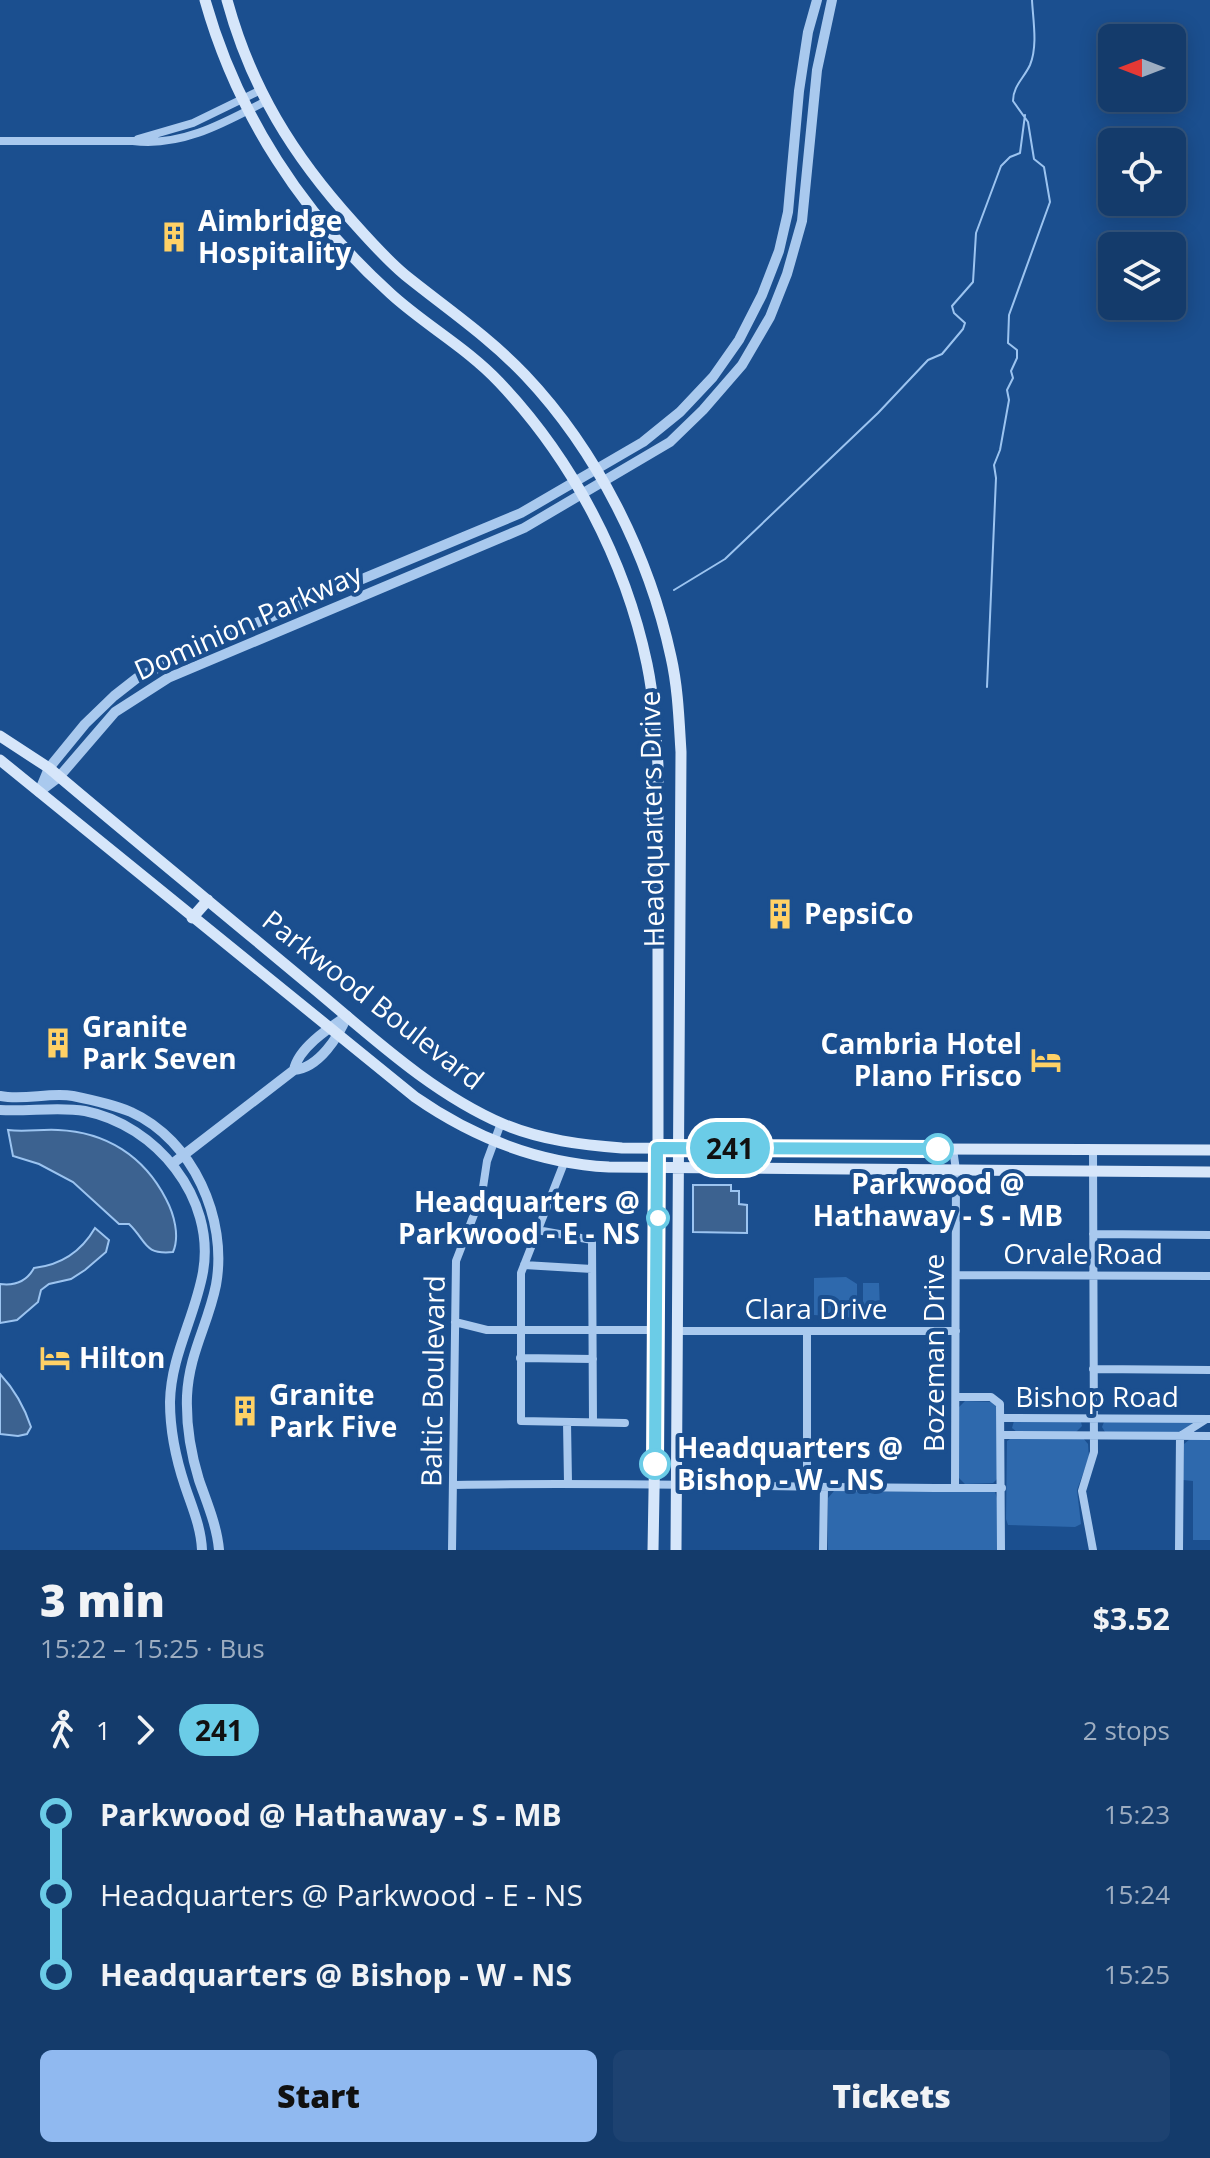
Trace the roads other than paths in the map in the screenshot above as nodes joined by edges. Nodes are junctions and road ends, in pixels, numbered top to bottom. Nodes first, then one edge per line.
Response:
1 (205, 0) edge
2 (227, 0) edge
3 (832, 0) edge
4 (816, 5) edge
5 (828, 14) junction
6 (264, 96) junction
7 (246, 105) junction
8 (0, 141) edge
9 (793, 167) junction
10 (808, 168) junction
11 (398, 268) junction
12 (384, 287) junction
13 (595, 469) junction
14 (574, 481) junction
15 (602, 482) junction
16 (582, 494) junction
17 (424, 555) junction
18 (430, 569) junction
19 (133, 681) junction
20 (141, 695) junction
21 (0, 736) edge
22 (0, 760) edge
23 (49, 768) junction
24 (59, 777) junction
25 (39, 792) junction
26 (208, 900) junction
27 (192, 918) junction
28 (347, 1016) junction
29 (328, 1028) junction
30 (339, 1036) junction
31 (294, 1070) junction
32 (0, 1096) edge
33 (0, 1110) edge
34 (501, 1123) junction
35 (494, 1141) junction
36 (657, 1148) junction
37 (677, 1148) junction
38 (832, 1149) junction
39 (958, 1149) junction
40 (1093, 1150) junction
41 (1210, 1150) edge
42 (185, 1155) junction
43 (564, 1163) junction
44 (172, 1164) junction
45 (657, 1168) junction
46 (677, 1168) junction
47 (832, 1169) junction
48 (956, 1170) junction
49 (1093, 1171) junction
50 (1210, 1172) edge
51 (537, 1230) junction
52 (1093, 1234) junction
53 (1210, 1235) edge
54 (524, 1265) junction
55 (204, 1269) junction
56 (592, 1269) junction
57 (217, 1270) junction
58 (956, 1275) junction
59 (1093, 1276) junction
60 (1210, 1276) edge
61 (455, 1322) junction
62 (520, 1330) junction
63 (593, 1330) junction
64 (656, 1330) junction
65 (676, 1331) junction
66 (807, 1331) junction
67 (956, 1331) junction
68 (520, 1358) junction
69 (593, 1359) junction
70 (173, 1368) junction
71 (1093, 1369) junction
72 (1210, 1370) edge
73 (190, 1371) junction
74 (956, 1397) junction
75 (1001, 1418) junction
76 (1094, 1418) junction
77 (1208, 1419) edge
78 (567, 1422) junction
79 (593, 1422) junction
80 (625, 1423) dead end
81 (1001, 1435) junction
82 (1094, 1436) junction
83 (1180, 1436) junction
84 (1210, 1436) edge
85 (197, 1470) junction
86 (182, 1476) junction
87 (568, 1483) junction
88 (454, 1485) junction
89 (655, 1486) junction
90 (676, 1486) junction
91 (807, 1487) junction
92 (824, 1487) junction
93 (955, 1488) junction
94 (1002, 1488) junction
95 (202, 1550) edge
96 (219, 1550) edge
97 (452, 1550) edge
98 (653, 1550) edge
99 (676, 1550) edge
100 (823, 1550) edge
101 (1001, 1550) edge
102 (1093, 1550) edge
103 (1179, 1550) edge

1 - 7 main road, Headquarters Drive
2 - 6 main road, Headquarters Drive
3 - 5 street, Dominion Parkway
4 - 5 street
4 - 9 street, Dominion Parkway
5 - 10 street, Dominion Parkway
6 - 7 street
6 - 11 main road, Headquarters Drive
7 - 8 street
7 - 12 main road, Headquarters Drive
9 - 10 street
9 - 13 street, Dominion Parkway
10 - 15 street, Dominion Parkway
11 - 12 main road
11 - 13 main road, Headquarters Drive
12 - 14 main road, Headquarters Drive
13 - 14 street, Dominion Parkway
13 - 15 main road, Headquarters Drive
14 - 16 main road, Headquarters Drive
14 - 17 street, Dominion Parkway
15 - 16 street, Dominion Parkway
15 - 37 main road, Headquarters Drive
16 - 18 street, Dominion Parkway
16 - 36 main road, Headquarters Drive
17 - 18 street
17 - 19 street, Dominion Parkway
18 - 20 street, Dominion Parkway
19 - 20 street
19 - 23 street, Dominion Parkway
20 - 24 street, Dominion Parkway
21 - 23 main road, Parkwood Boulevard
22 - 25 main road, Parkwood Boulevard
23 - 24 main road, Parkwood Boulevard
23 - 25 street, Dominion Parkway
24 - 25 street, Dominion Parkway
24 - 26 main road, Parkwood Boulevard
25 - 27 main road, Parkwood Boulevard
26 - 27 main road
26 - 28 main road, Parkwood Boulevard
27 - 29 main road, Parkwood Boulevard
28 - 29 street
28 - 30 street
28 - 34 main road, Parkwood Boulevard
29 - 30 main road, Parkwood Boulevard
29 - 31 street
30 - 31 street
30 - 35 main road, Parkwood Boulevard
31 - 42 street
32 - 42 street
33 - 44 street
34 - 35 street, Baltic Boulevard
34 - 36 main road, Parkwood Boulevard
35 - 43 main road, Parkwood Boulevard
35 - 61 street, Baltic Boulevard
36 - 37 main road, Parkwood Boulevard
36 - 45 main road, Headquarters Drive
37 - 38 main road, Parkwood Boulevard
37 - 46 main road, Headquarters Drive
38 - 39 main road, Parkwood Boulevard
38 - 47 main road
39 - 40 main road, Parkwood Boulevard
39 - 48 street, Bozeman Drive
40 - 41 main road, Parkwood Boulevard
40 - 49 street
42 - 44 street
42 - 57 street
43 - 45 main road, Parkwood Boulevard
43 - 51 street
44 - 55 street
45 - 46 main road, Parkwood Boulevard
45 - 64 main road, Headquarters Drive
46 - 47 main road, Parkwood Boulevard
46 - 65 main road, Headquarters Drive
47 - 48 main road, Parkwood Boulevard
48 - 49 main road, Parkwood Boulevard
48 - 58 street, Bozeman Drive
49 - 50 main road, Parkwood Boulevard
49 - 52 street
51 - 54 street
51 - 56 street
52 - 53 street
52 - 59 street
54 - 56 street
54 - 62 street
55 - 57 street
55 - 70 street
56 - 63 street
57 - 73 street
58 - 59 street, Orvale Road
58 - 67 street, Bozeman Drive
59 - 60 street, Orvale Road
59 - 71 street
61 - 62 street
61 - 88 street, Baltic Boulevard
62 - 63 street
62 - 68 street
63 - 64 street
63 - 69 street
64 - 65 main road
64 - 89 main road, Headquarters Drive
65 - 66 street, Clara Drive
65 - 90 main road, Headquarters Drive
66 - 67 street, Clara Drive
66 - 91 street
67 - 74 street, Bozeman Drive
68 - 69 street
68 - 78 street
69 - 79 street
70 - 73 street
70 - 86 street
71 - 72 street
71 - 76 street
73 - 85 street
74 - 75 street
74 - 93 street, Bozeman Drive
75 - 76 street, Bishop Road
75 - 81 street, Bishop Road
76 - 77 street, Bishop Road
76 - 82 street
77 - 83 street
78 - 79 street
78 - 87 street
79 - 80 street
81 - 82 street, Bishop Road
81 - 94 street, Bishop Road
82 - 83 street, Bishop Road
82 - 102 street
83 - 84 street, Bishop Road
83 - 103 street
85 - 86 street
85 - 96 street
86 - 95 street
87 - 88 street
87 - 89 street
88 - 97 street, Baltic Boulevard
89 - 90 street
89 - 98 main road, Headquarters Drive
90 - 91 street
90 - 99 main road, Headquarters Drive
91 - 92 street
92 - 93 street
92 - 100 street
93 - 94 street
94 - 101 street, Bishop Road

